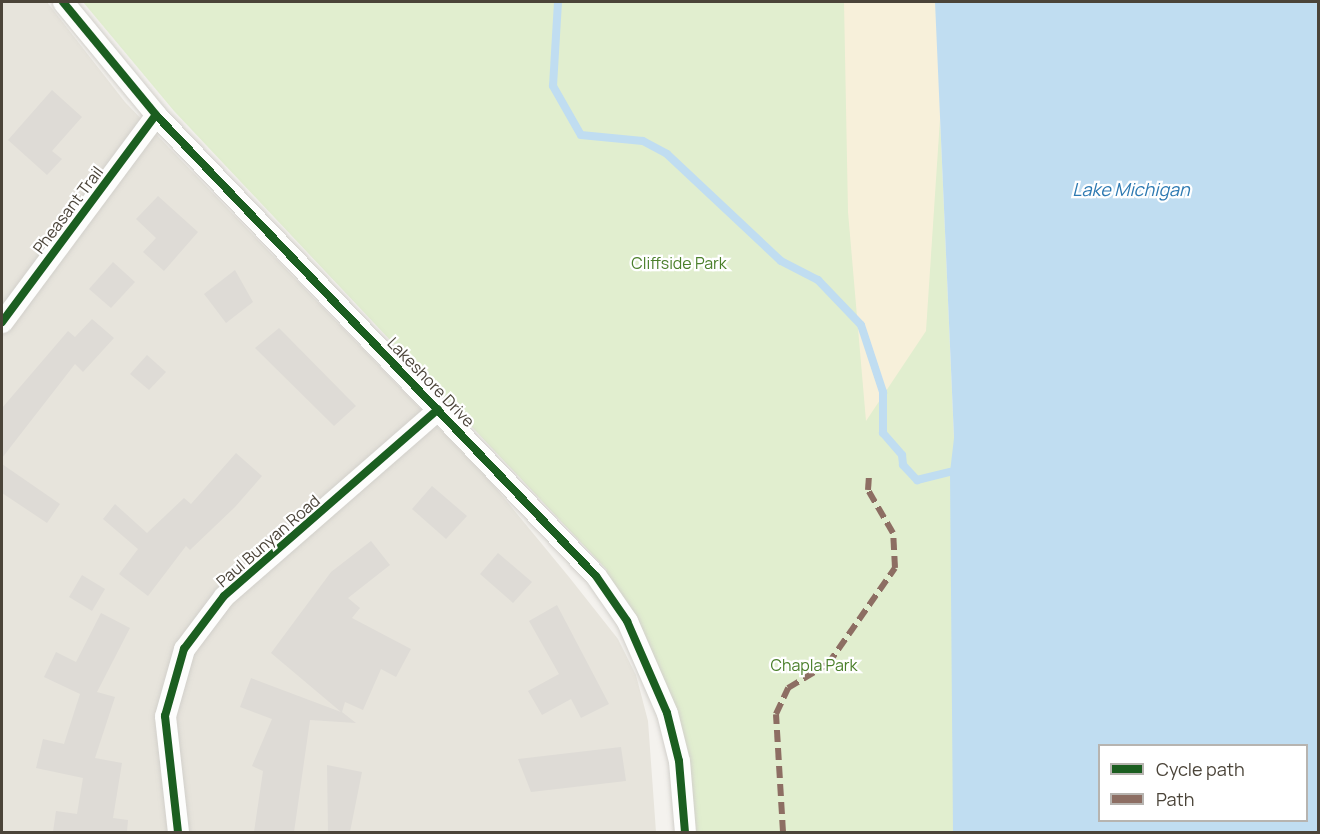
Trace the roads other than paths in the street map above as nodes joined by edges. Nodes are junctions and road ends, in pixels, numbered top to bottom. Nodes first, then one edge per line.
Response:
1 (63, 2) edge
2 (156, 115) junction
3 (2, 322) edge
4 (438, 409) junction
5 (178, 832) edge
6 (685, 832) edge

1 - 2 street, Lakeshore Drive
2 - 3 street, Pheasant Trail
2 - 4 street, Lakeshore Drive
4 - 5 street, Paul Bunyan Road
4 - 6 street, Lakeshore Drive

